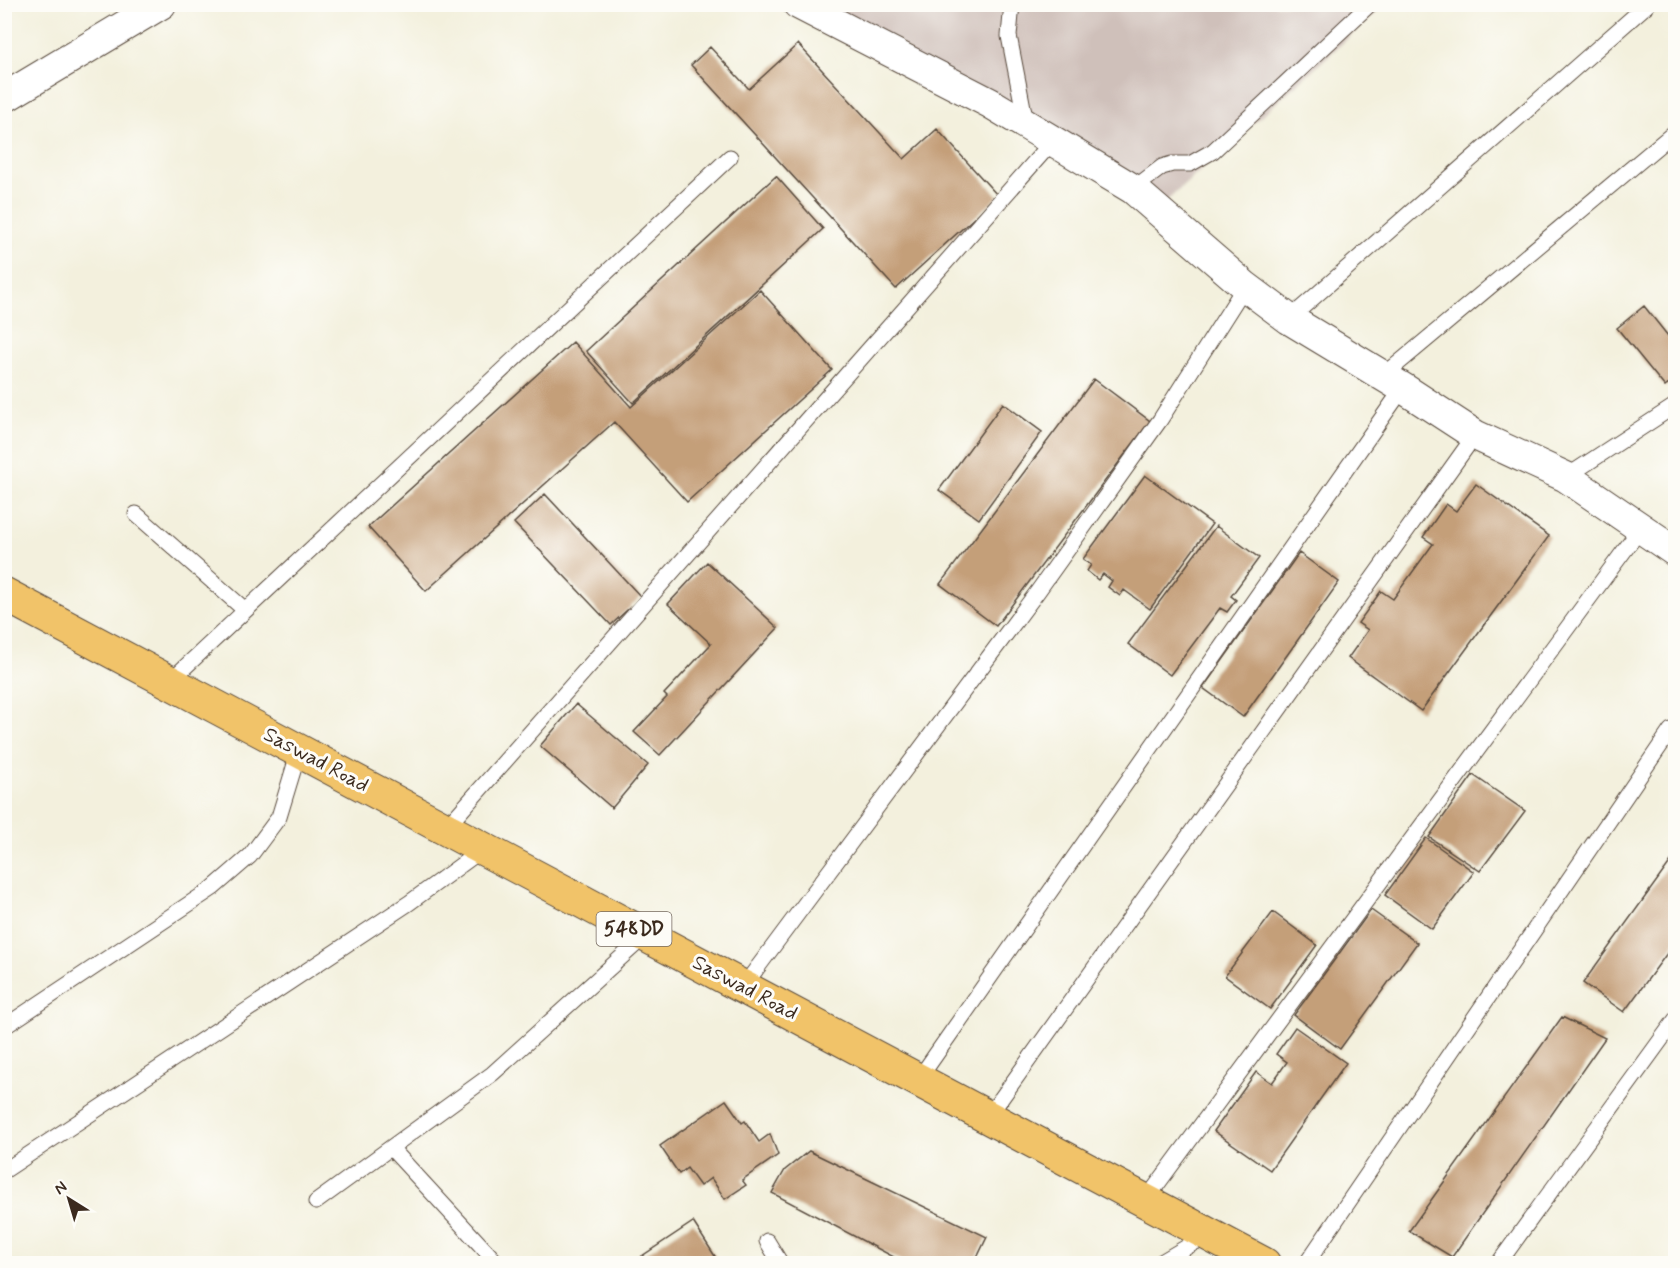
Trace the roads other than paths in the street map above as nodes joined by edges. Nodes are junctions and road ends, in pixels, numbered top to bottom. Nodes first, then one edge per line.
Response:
1 (798, 4) edge
2 (1012, 4) edge
3 (1648, 4) edge
4 (155, 6) edge
5 (1365, 6) edge
6 (4, 98) edge
7 (1026, 125) junction
8 (1676, 130) edge
9 (1053, 141) junction
10 (730, 157) dead end
11 (1133, 189) junction
12 (1245, 286) junction
13 (1288, 319) junction
14 (1393, 382) junction
15 (1676, 405) edge
16 (1475, 435) junction
17 (1566, 477) junction
18 (136, 514) dead end
19 (1641, 528) junction
20 (1676, 552) edge
21 (5, 595) edge
22 (245, 610) junction
23 (169, 682) junction
24 (1671, 730) dead end
25 (299, 751) junction
26 (446, 828) junction
27 (483, 849) junction
28 (646, 935) junction
29 (743, 987) junction
30 (1676, 1019) edge
31 (4, 1027) edge
32 (918, 1080) junction
33 (988, 1117) junction
34 (391, 1148) junction
35 (4, 1170) edge
36 (1145, 1201) junction
37 (316, 1202) dead end
38 (1208, 1234) junction
39 (767, 1241) dead end
40 (498, 1263) edge
41 (781, 1263) edge
42 (1158, 1263) edge
43 (1263, 1263) edge
44 (1306, 1263) edge
45 (1498, 1263) edge

1 - 7 street
2 - 7 lane
3 - 13 lane
4 - 6 street
5 - 11 lane
7 - 9 street
8 - 14 lane
9 - 11 street
9 - 26 lane
10 - 22 lane
11 - 12 street
12 - 13 street
12 - 29 lane
13 - 14 street
14 - 16 street
14 - 32 lane
15 - 17 lane
16 - 17 street
16 - 33 lane
17 - 19 street
18 - 22 lane
19 - 20 street
19 - 36 lane
21 - 23 highway, Saswad Road / 548DD
22 - 23 lane
23 - 25 highway, Saswad Road / 548DD
24 - 44 lane
25 - 26 highway, Saswad Road / 548DD
25 - 31 lane
26 - 27 highway, Saswad Road / 548DD
27 - 28 highway, Saswad Road / 548DD
27 - 35 lane
28 - 29 highway, Saswad Road / 548DD
28 - 34 lane
29 - 32 highway, Saswad Road / 548DD
30 - 45 lane
32 - 33 highway, Saswad Road / 548DD
33 - 36 highway, Saswad Road / 548DD
34 - 37 lane
34 - 40 lane
36 - 38 highway, Saswad Road / 548DD
38 - 42 lane
38 - 43 highway, Saswad Road / 548DD
39 - 41 lane

